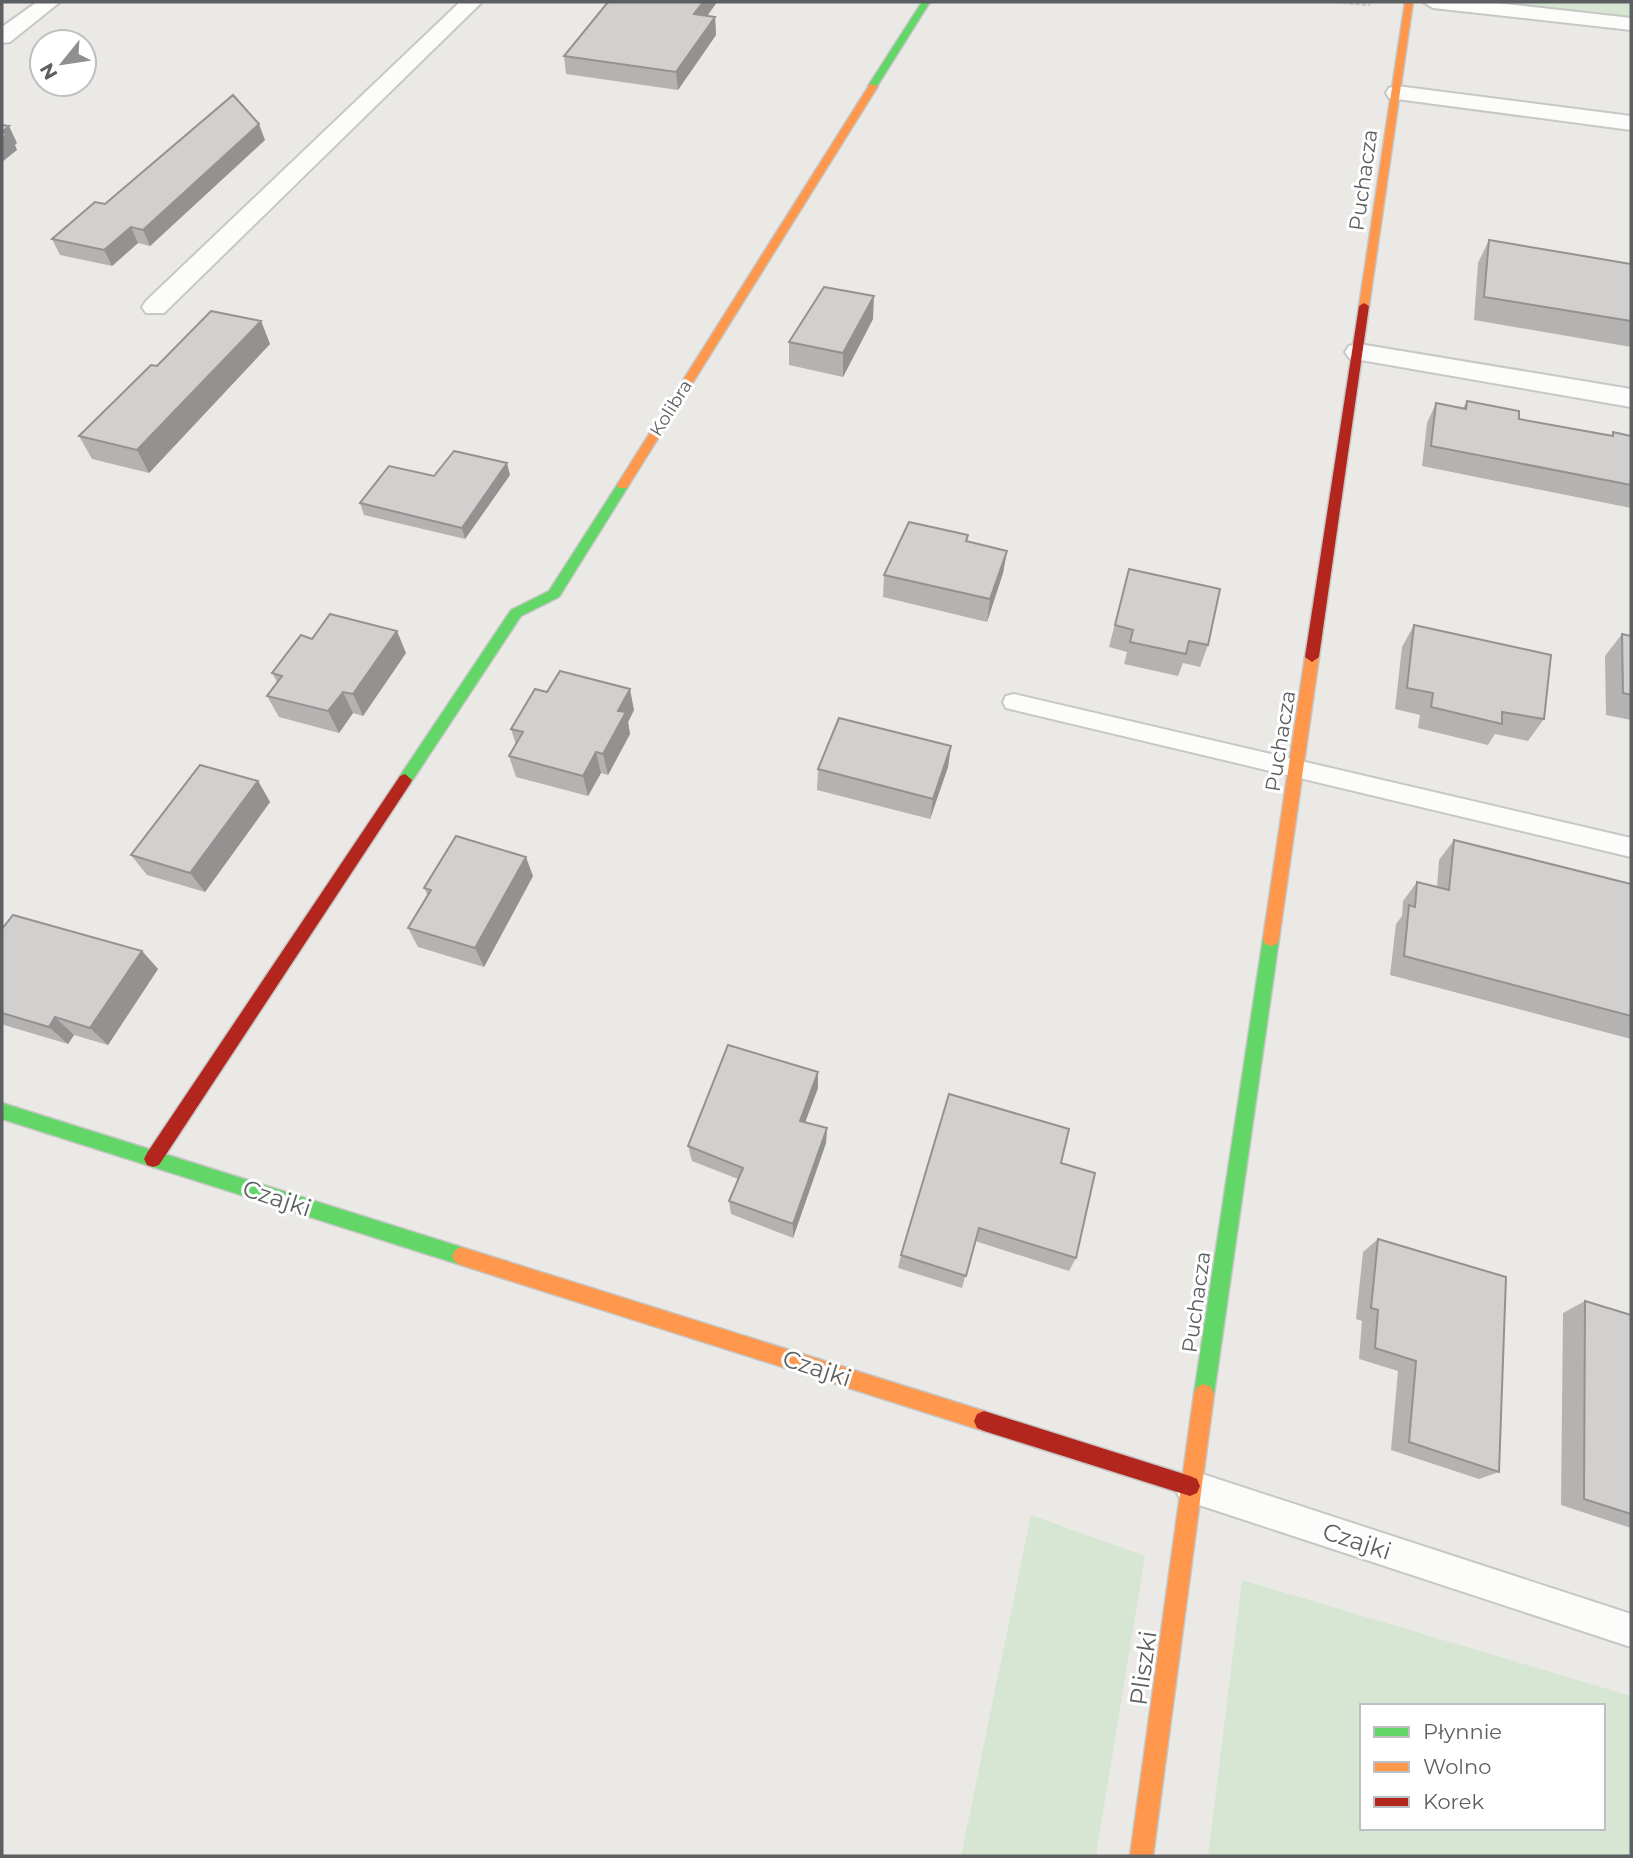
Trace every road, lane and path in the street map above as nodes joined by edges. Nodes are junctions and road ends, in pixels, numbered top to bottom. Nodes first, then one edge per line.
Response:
1 (50, 2) edge
2 (472, 2) edge
3 (926, 2) edge
4 (1409, 2) edge
5 (1433, 2) edge
6 (1631, 24) edge
7 (2, 37) edge
8 (1397, 93) junction
9 (1631, 123) edge
10 (155, 307) dead end
11 (1359, 352) junction
12 (1631, 397) edge
13 (1014, 702) dead end
14 (1297, 767) junction
15 (1631, 848) edge
16 (2, 1111) edge
17 (153, 1159) junction
18 (1190, 1486) junction
19 (1631, 1632) edge
20 (1140, 1856) edge

1 - 7 street
2 - 10 street
3 - 17 street, Kolibra
4 - 8 street, Puchacza
5 - 6 street
8 - 9 street
8 - 11 street, Puchacza
11 - 12 street
11 - 14 street, Puchacza
13 - 14 lane
14 - 15 lane
14 - 18 street, Puchacza
16 - 17 street, Czajki
17 - 18 street, Czajki
18 - 19 lane, Czajki
18 - 20 street, Pliszki

